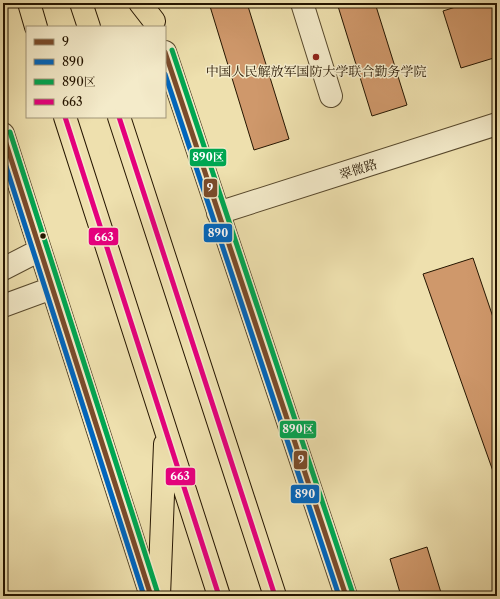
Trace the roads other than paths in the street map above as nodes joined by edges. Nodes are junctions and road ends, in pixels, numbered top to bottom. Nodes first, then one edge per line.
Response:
1 (28, 3) edge
2 (82, 3) edge
3 (140, 3) edge
4 (302, 3) edge
5 (153, 17) edge
6 (36, 26) edge
7 (89, 26) edge
8 (166, 55) edge
9 (331, 96) dead end
10 (65, 118) edge
11 (119, 118) edge
12 (497, 124) edge
13 (3, 134) edge
14 (218, 213) junction
15 (40, 250) junction
16 (3, 269) edge
17 (52, 288) junction
18 (3, 306) edge
19 (165, 429) junction
20 (151, 596) edge
21 (160, 596) edge
22 (219, 596) edge
23 (275, 596) edge
24 (346, 596) edge

1 - 6 highway
2 - 7 highway
3 - 5 highway
4 - 9 street
8 - 14 street
10 - 19 highway
11 - 23 highway
12 - 14 street, 翠微路
13 - 15 street
14 - 24 street
15 - 16 street
15 - 17 street
17 - 18 street
17 - 20 street
19 - 21 highway
19 - 22 highway

